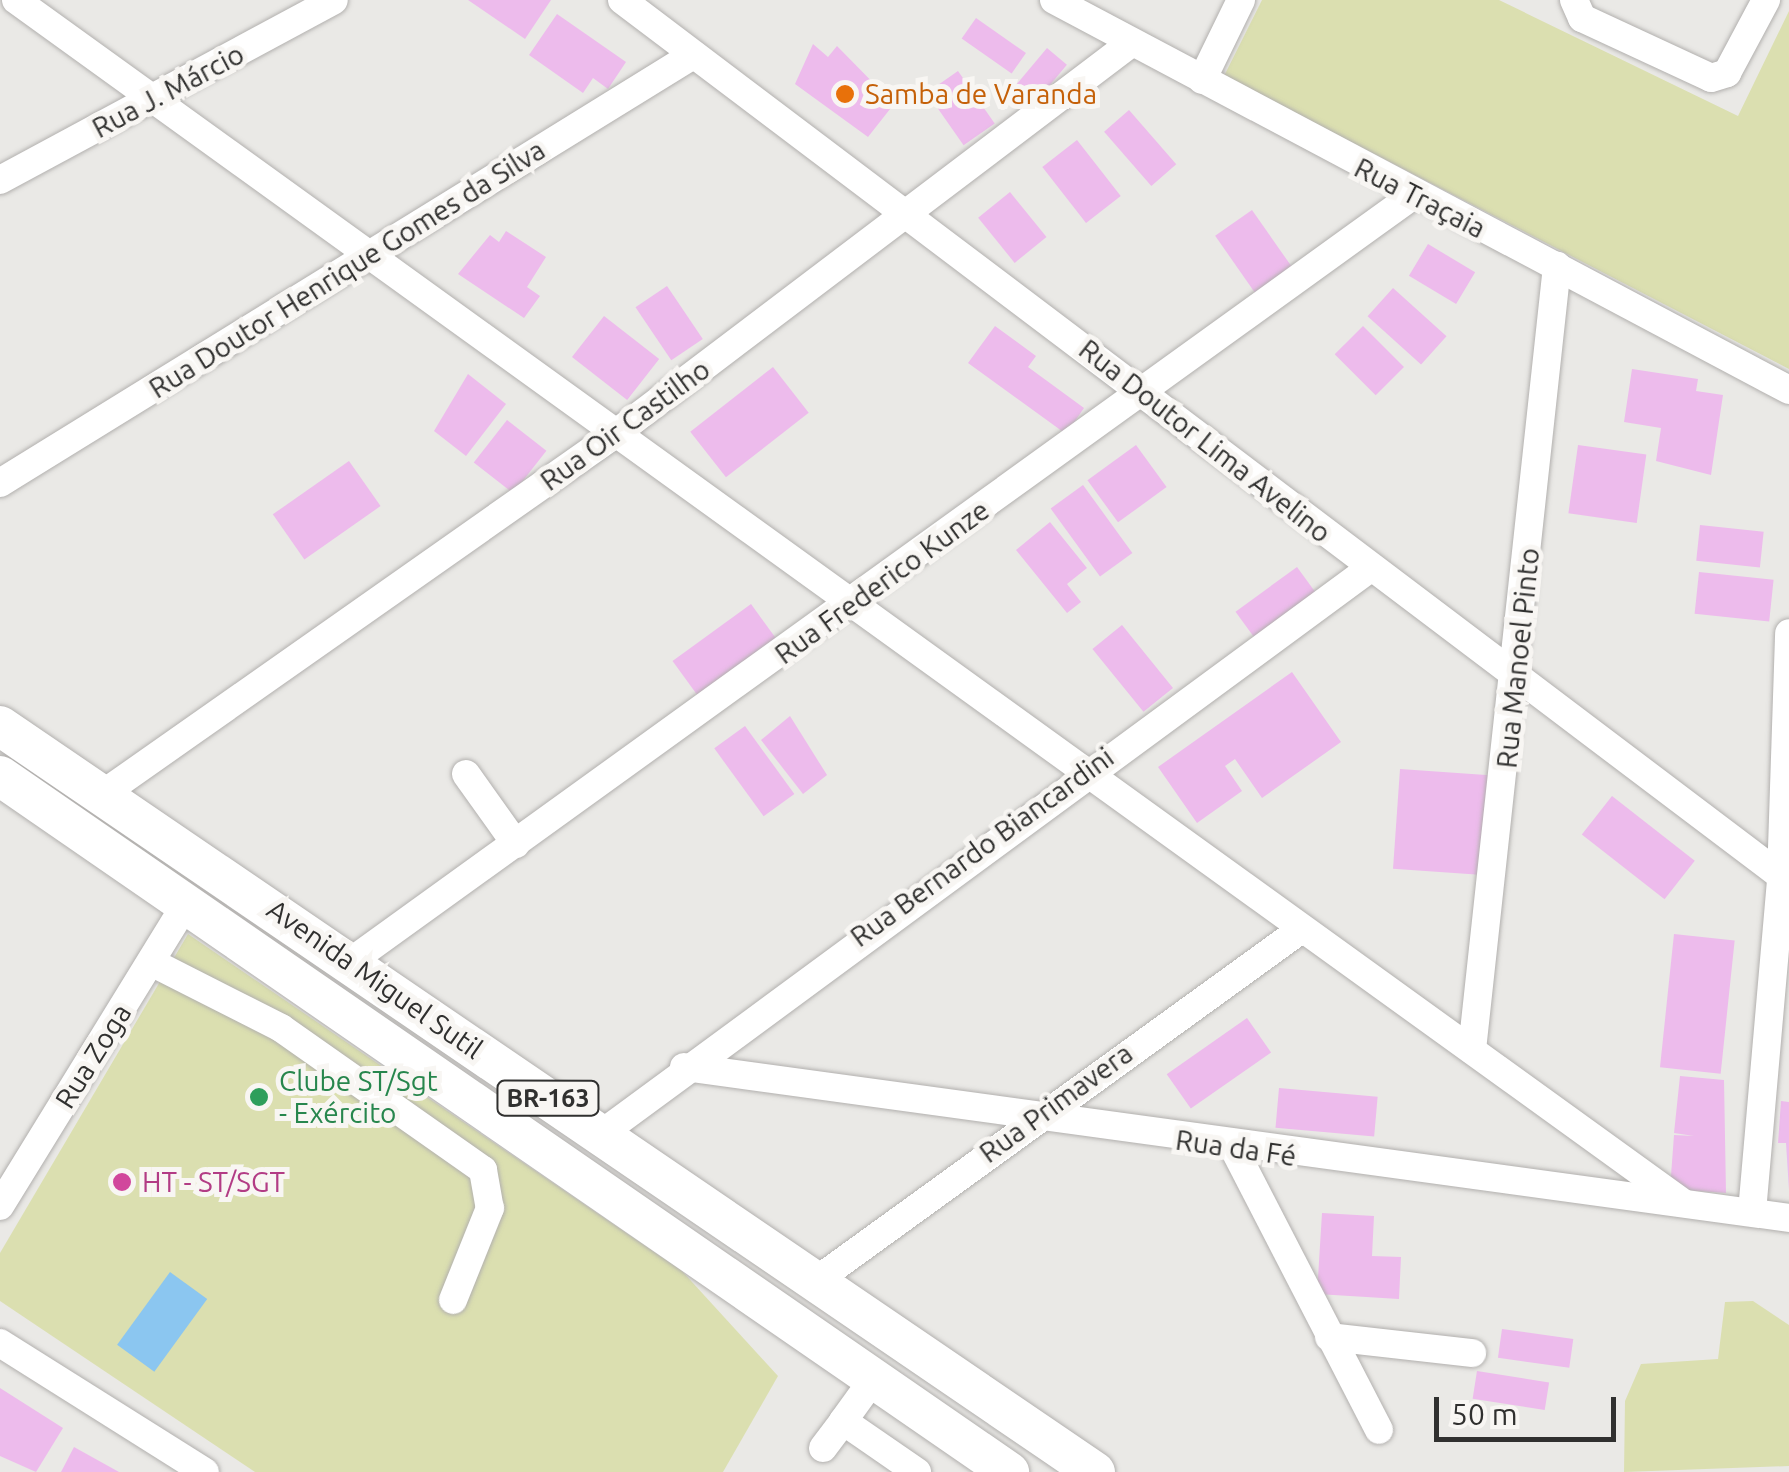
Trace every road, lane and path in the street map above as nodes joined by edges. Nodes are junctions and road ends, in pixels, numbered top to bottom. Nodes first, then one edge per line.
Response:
1 (16, 0) edge
2 (334, 0) edge
3 (622, 0) edge
4 (1054, 0) edge
5 (1241, 0) edge
6 (1574, 0) edge
7 (1766, 0) edge
8 (1131, 42) junction
9 (693, 55) junction
10 (1202, 80) junction
11 (154, 101) junction
12 (0, 180) edge
13 (1412, 196) junction
14 (908, 214) junction
15 (376, 252) junction
16 (1557, 266) junction
17 (1789, 390) edge
18 (1144, 391) junction
19 (615, 434) junction
20 (0, 483) edge
21 (1369, 569) junction
22 (854, 603) junction
23 (1789, 633) edge
24 (1518, 676) junction
25 (0, 726) edge
26 (1081, 773) junction
27 (466, 774) dead end
28 (0, 776) edge
29 (107, 791) junction
30 (516, 844) junction
31 (1785, 880) edge
32 (186, 906) junction
33 (1299, 931) junction
34 (151, 962) junction
35 (350, 962) junction
36 (1472, 1050) junction
37 (684, 1068) junction
38 (1032, 1119) junction
39 (601, 1134) junction
40 (1234, 1149) junction
41 (1682, 1202) junction
42 (0, 1206) edge
43 (1752, 1212) junction
44 (1789, 1218) edge
45 (817, 1280) junction
46 (454, 1300) dead end
47 (1329, 1337) junction
48 (0, 1344) edge
49 (1472, 1353) dead end
50 (872, 1381) junction
51 (843, 1421) junction
52 (1379, 1430) dead end
53 (824, 1448) dead end
54 (968, 1461) edge
55 (204, 1472) edge
56 (918, 1472) edge
57 (1009, 1472) edge
58 (1095, 1472) edge

1 - 11 street
2 - 11 street, Rua J. Márcio
3 - 9 street, Rua Doutor Lima Avelino
4 - 8 street, Rua Traçaia
5 - 10 street
6 - 7 street
8 - 10 street, Rua Traçaia
8 - 14 street, Rua Oir Castilho
9 - 14 street, Rua Doutor Lima Avelino
9 - 15 street, Rua Doutor Henrique Gomes da Silva
10 - 13 street, Rua Traçaia
11 - 12 street, Rua J. Márcio
11 - 15 street
13 - 16 street, Rua Traçaia
13 - 18 street, Rua Frederico Kunze
14 - 18 street, Rua Doutor Lima Avelino
14 - 19 street, Rua Oir Castilho
15 - 19 street
15 - 20 street, Rua Doutor Henrique Gomes da Silva
16 - 17 street, Rua Traçaia
16 - 24 street, Rua Manoel Pinto
18 - 21 street, Rua Doutor Lima Avelino
18 - 22 street, Rua Frederico Kunze
19 - 22 street
19 - 29 street, Rua Oir Castilho
21 - 24 street, Rua Doutor Lima Avelino
21 - 26 street, Rua Bernardo Biancardini
22 - 26 street
22 - 30 street, Rua Frederico Kunze
23 - 31 street
24 - 31 street, Rua Doutor Lima Avelino
24 - 36 street, Rua Manoel Pinto
25 - 29 highway, Avenida Miguel Sutil / BR-163
26 - 33 street
26 - 37 street, Rua Bernardo Biancardini
27 - 30 street
28 - 32 highway, Avenida Miguel Sutil / BR-163
29 - 35 highway, Avenida Miguel Sutil / BR-163
30 - 35 street, Rua Frederico Kunze
31 - 43 street
32 - 34 street, Rua Zoga
32 - 50 highway, Avenida Miguel Sutil / BR-163
33 - 36 street
33 - 38 street, Rua Primavera
34 - 42 street, Rua Zoga
34 - 46 street
35 - 39 highway, Avenida Miguel Sutil / BR-163
36 - 41 street
37 - 38 street, Rua da Fé
37 - 39 street, Rua Bernardo Biancardini
38 - 40 street, Rua da Fé
38 - 45 street, Rua Primavera
39 - 45 highway, Avenida Miguel Sutil / BR-163
40 - 41 street, Rua da Fé
40 - 47 street
41 - 43 street, Rua da Fé
43 - 44 street, Rua da Fé
45 - 58 highway, Avenida Miguel Sutil / BR-163
47 - 49 street
47 - 52 street
48 - 55 street
50 - 51 street
50 - 54 highway, Avenida Miguel Sutil / BR-163
51 - 53 street
51 - 56 street
54 - 57 highway, Avenida Miguel Sutil / BR-163

